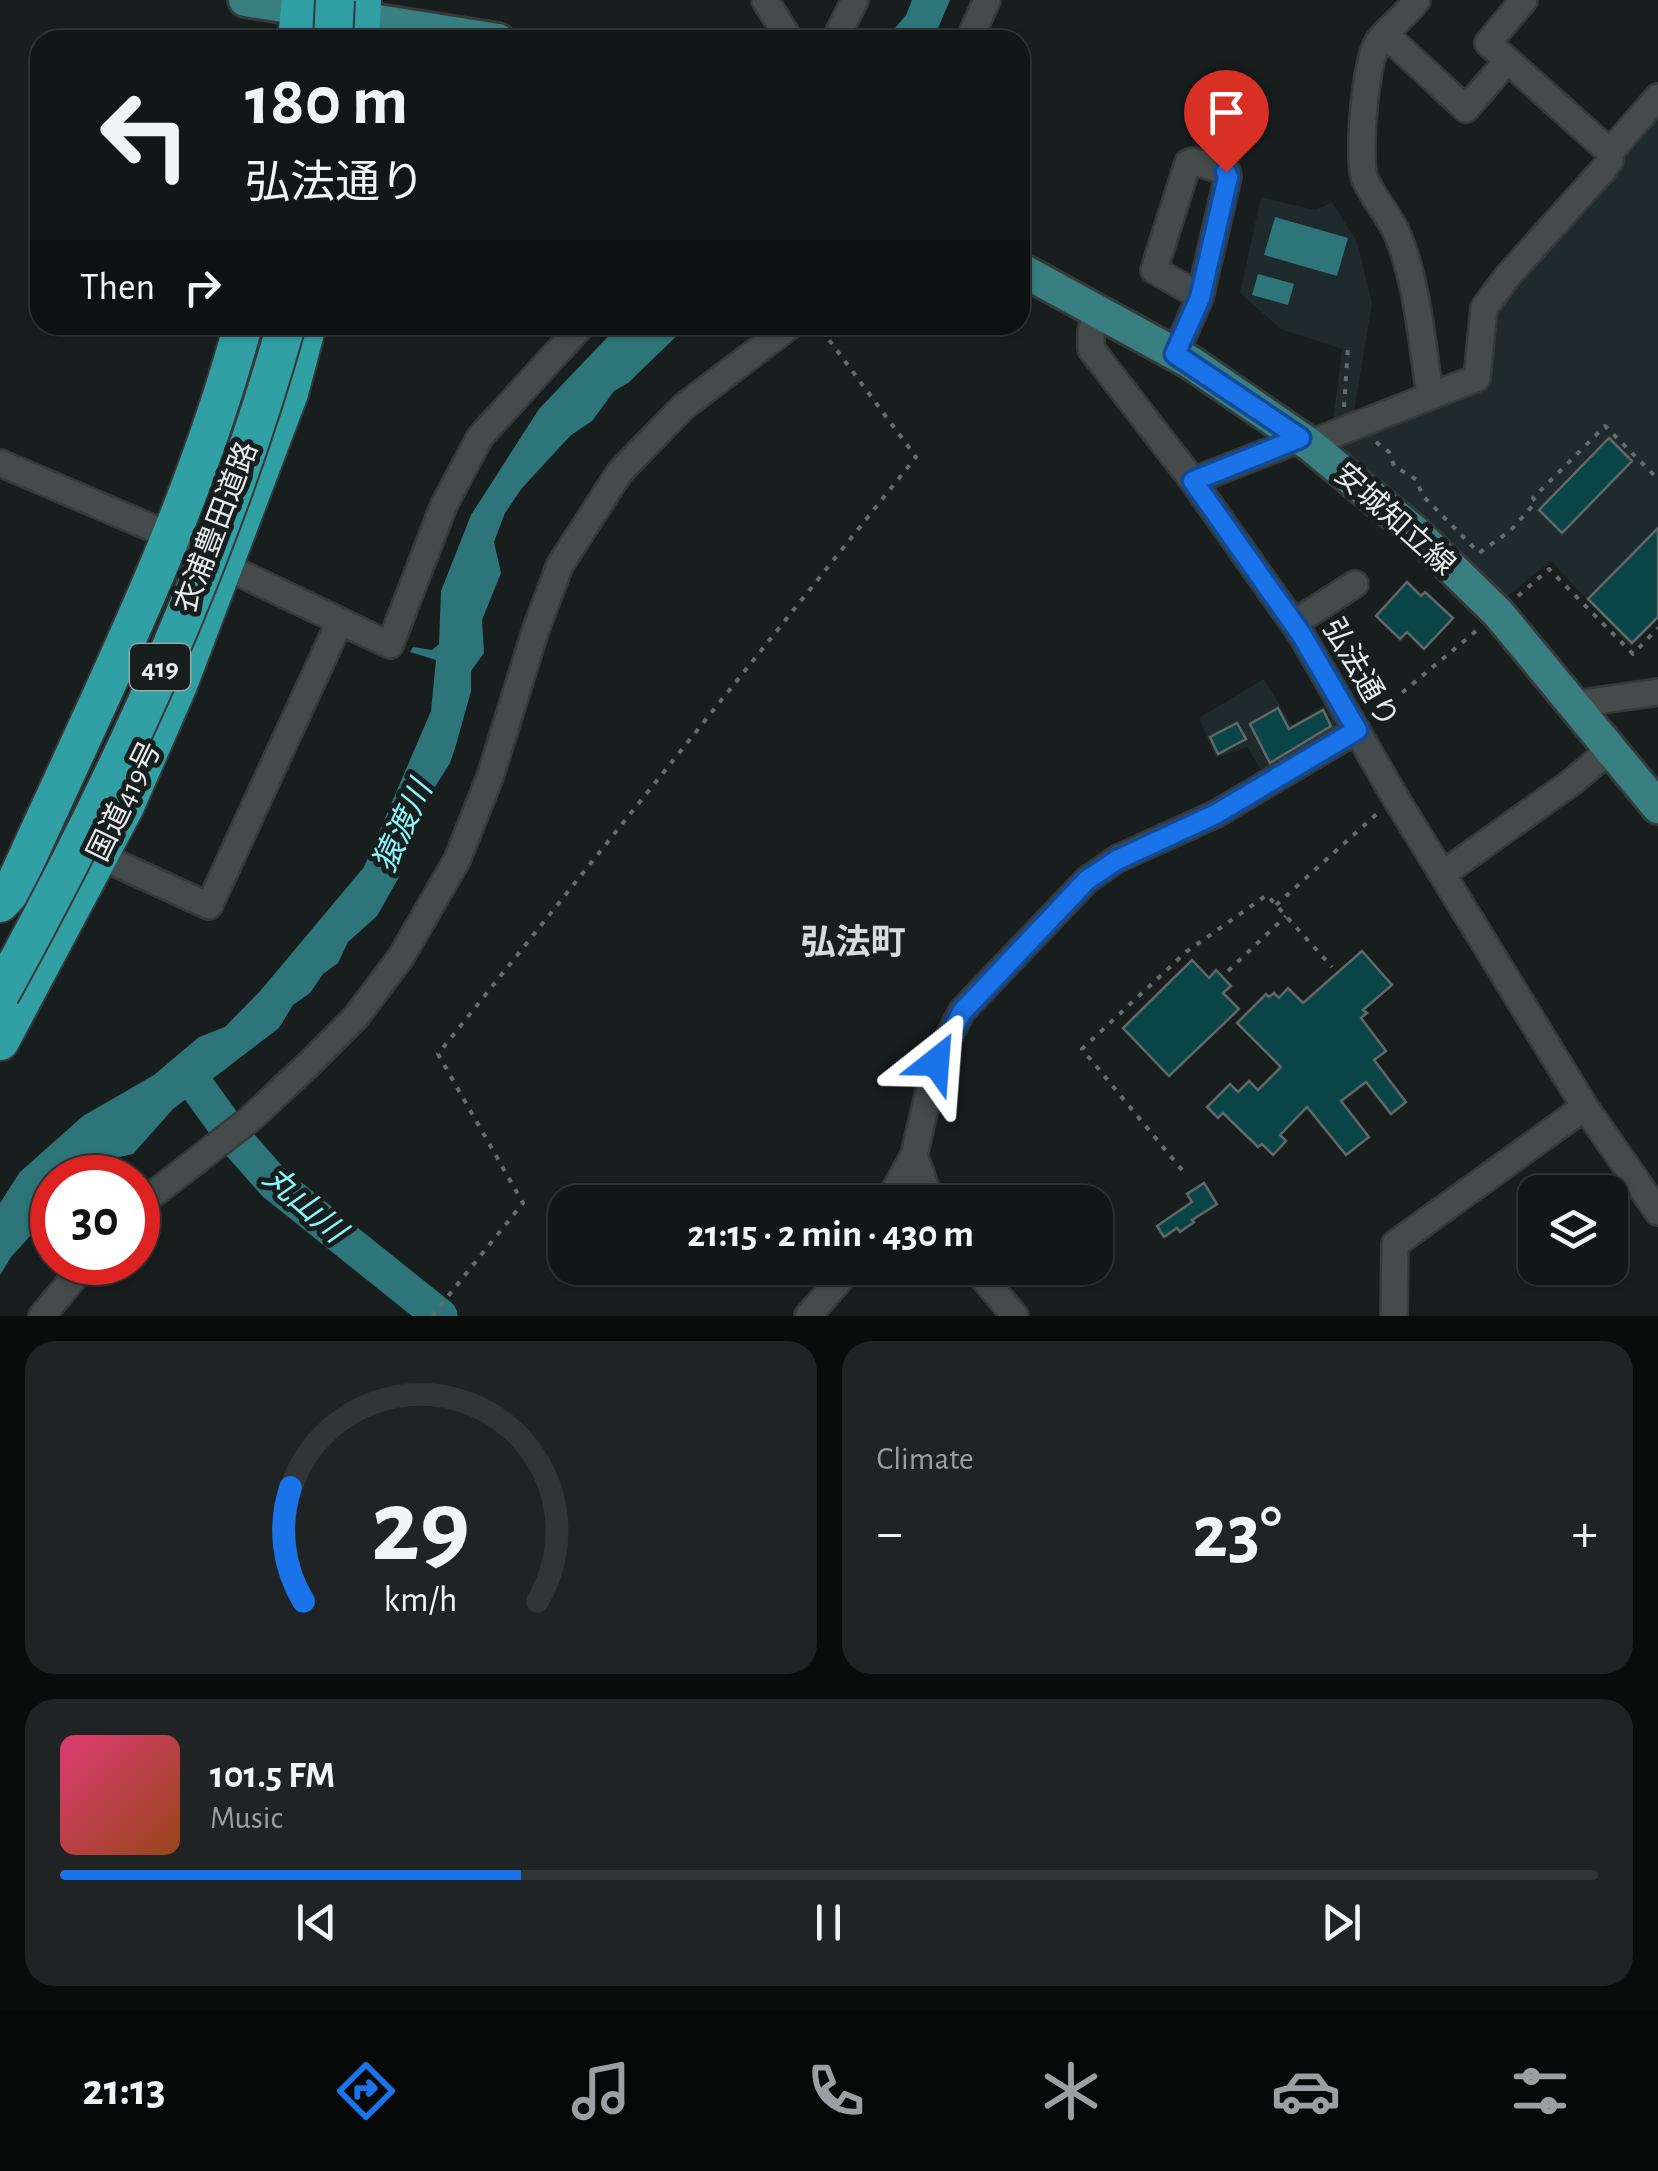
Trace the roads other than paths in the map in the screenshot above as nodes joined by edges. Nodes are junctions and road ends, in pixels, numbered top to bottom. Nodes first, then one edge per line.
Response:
1 (245, 0) edge
2 (764, 0) edge
3 (855, 0) edge
4 (987, 0) edge
5 (1416, 0) edge
6 (1524, 0) edge
7 (328, 19) edge
8 (417, 30) edge
9 (784, 30) edge
10 (840, 30) edge
11 (974, 30) edge
12 (1386, 35) junction
13 (1507, 61) junction
14 (1658, 97) edge
15 (1610, 152) junction
16 (1030, 275) edge
17 (1200, 296) junction
18 (1098, 312) junction
19 (240, 335) edge
20 (261, 335) edge
21 (283, 335) edge
22 (304, 335) edge
23 (573, 335) edge
24 (777, 335) edge
25 (1175, 354) junction
26 (1430, 396) junction
27 (1305, 441) junction
28 (0, 462) edge
29 (1193, 481) junction
30 (172, 536) junction
31 (225, 566) junction
32 (1355, 584) dead end
33 (340, 621) junction
34 (1294, 622) junction
35 (1658, 692) edge
36 (1575, 704) junction
37 (1355, 726) junction
38 (1611, 748) junction
39 (1658, 808) edge
40 (112, 861) dead end
41 (1444, 874) junction
42 (4, 901) edge
43 (0, 962) edge
44 (0, 994) edge
45 (0, 1041) edge
46 (1585, 1107) junction
47 (914, 1154) junction
48 (897, 1185) edge
49 (925, 1185) edge
50 (160, 1189) edge
51 (1658, 1212) edge
52 (67, 1285) edge
53 (835, 1285) edge
54 (990, 1285) edge
55 (42, 1316) edge
56 (808, 1316) edge
57 (1016, 1316) edge
58 (1394, 1316) edge

1 - 7 main road
2 - 9 street
3 - 10 street
4 - 11 street
5 - 12 street
6 - 13 street
7 - 8 main road
12 - 13 street
12 - 26 street
13 - 15 street
14 - 15 street
15 - 26 street
16 - 18 main road, 安城知立線
17 - 17 street
17 - 25 street
18 - 25 main road, 安城知立線
18 - 29 street, 弘法通り
19 - 30 highway, 419
20 - 43 highway, 衣浦豊田道路 / 419
21 - 44 highway, 衣浦豊田道路 / 419, bridge
22 - 31 highway, 国道419号 / 419
23 - 33 street
24 - 50 street
25 - 27 main road, 安城知立線
26 - 27 street
27 - 29 street
27 - 36 main road, 安城知立線
28 - 30 street
29 - 34 street, 弘法通り
30 - 31 street
30 - 42 highway, 419
31 - 33 street
31 - 45 highway, 国道419号 / 419
32 - 34 street
33 - 40 street
34 - 37 street, 弘法通り
35 - 36 street
36 - 38 main road, 安城知立線
37 - 41 street, 弘法通り
37 - 47 street
38 - 39 main road, 安城知立線
38 - 41 street
41 - 46 street, 弘法通り
46 - 51 street
46 - 58 street
47 - 48 street
47 - 49 street
52 - 55 street
53 - 56 street
54 - 57 street

